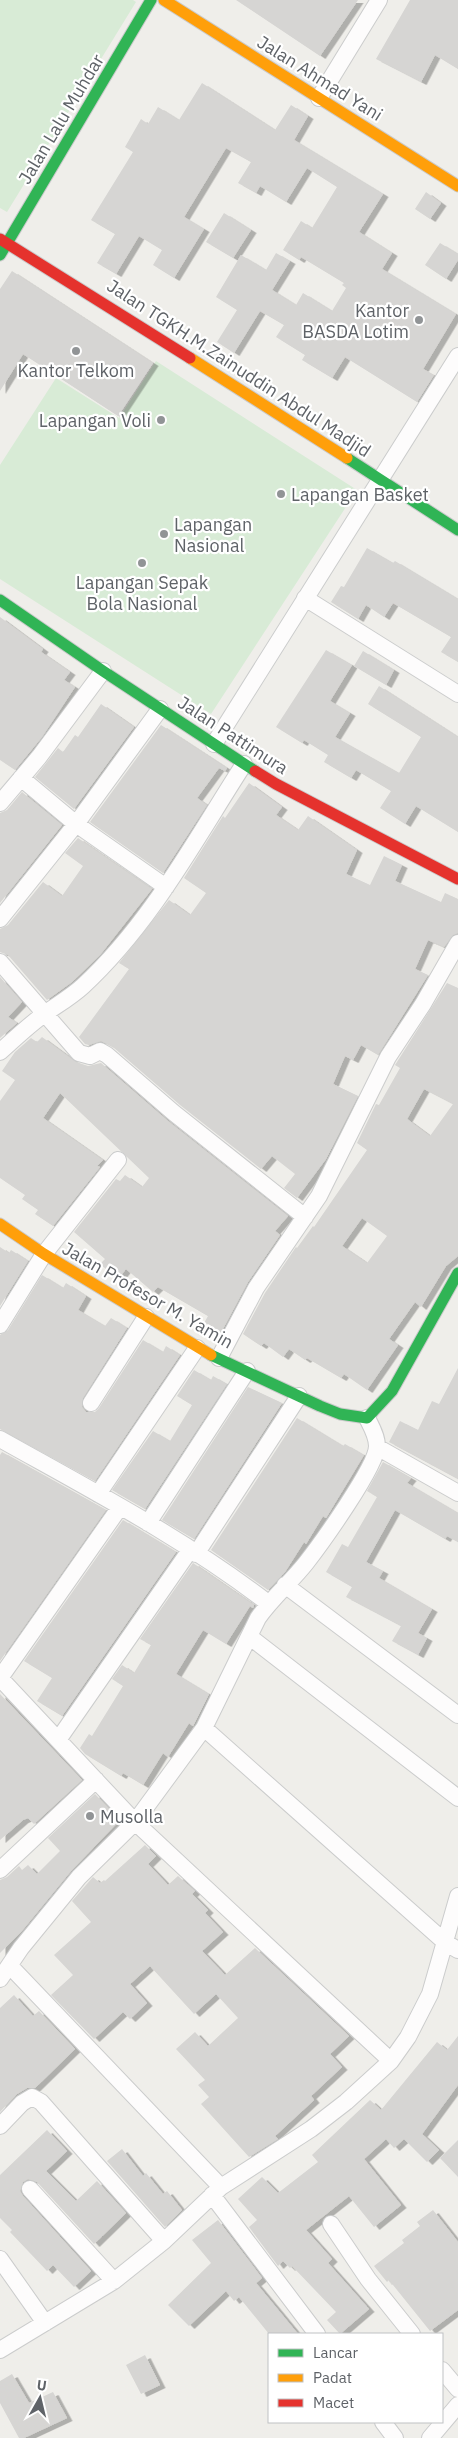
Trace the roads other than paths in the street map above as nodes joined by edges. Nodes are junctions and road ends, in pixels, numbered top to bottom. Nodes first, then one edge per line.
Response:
1 (151, 0) edge
2 (164, 0) edge
3 (379, 0) edge
4 (319, 98) junction
5 (458, 186) edge
6 (4, 241) edge
7 (0, 255) edge
8 (458, 356) edge
9 (380, 479) junction
10 (458, 530) edge
11 (305, 598) junction
12 (0, 600) edge
13 (102, 671) junction
14 (458, 694) edge
15 (160, 709) junction
16 (214, 744) junction
17 (244, 764) junction
18 (21, 778) junction
19 (0, 802) edge
20 (76, 824) junction
21 (458, 879) edge
22 (166, 887) junction
23 (0, 919) edge
24 (458, 943) edge
25 (0, 962) edge
26 (46, 1013) junction
27 (0, 1052) edge
28 (118, 1160) dead end
29 (305, 1217) junction
30 (0, 1224) edge
31 (44, 1254) junction
32 (458, 1273) edge
33 (146, 1317) junction
34 (0, 1325) edge
35 (197, 1348) junction
36 (219, 1358) junction
37 (247, 1371) junction
38 (299, 1396) junction
39 (91, 1402) dead end
40 (367, 1418) junction
41 (0, 1439) edge
42 (377, 1446) junction
43 (458, 1493) edge
44 (98, 1494) junction
45 (120, 1507) junction
46 (148, 1523) junction
47 (193, 1552) junction
48 (285, 1585) junction
49 (268, 1603) junction
50 (250, 1636) junction
51 (0, 1678) edge
52 (458, 1715) edge
53 (204, 1728) junction
54 (58, 1740) junction
55 (96, 1780) junction
56 (458, 1798) edge
57 (135, 1822) junction
58 (0, 1870) edge
59 (458, 1896) edge
60 (452, 1946) edge
61 (5, 1973) edge
62 (391, 2061) junction
63 (0, 2126) edge
64 (30, 2189) dead end
65 (216, 2191) junction
66 (331, 2224) dead end
67 (164, 2242) junction
68 (0, 2260) edge
69 (114, 2281) junction
70 (45, 2323) junction
71 (316, 2333) edge
72 (411, 2333) edge
73 (0, 2350) edge
74 (443, 2371) edge
75 (458, 2390) edge
76 (454, 2415) edge
77 (384, 2423) edge
78 (395, 2438) edge
79 (430, 2438) edge

1 - 6 street, Jalan Lalu Muhdar
2 - 4 street, Jalan Ahmad Yani
3 - 4 street
4 - 5 street, Jalan Ahmad Yani
6 - 7 street, Jalan Lalu Muhdar
6 - 9 street, Jalan TGKH.M.Zainuddin Abdul Madjid
8 - 9 street
9 - 10 street, Jalan TGKH.M.Zainuddin Abdul Madjid
9 - 11 street
11 - 14 street
11 - 16 street
12 - 13 street, Jalan Pattimura
13 - 15 street, Jalan Pattimura
13 - 18 street
15 - 16 street, Jalan Pattimura
15 - 20 street
16 - 17 street, Jalan Pattimura
17 - 21 street, Jalan Pattimura
17 - 22 street
18 - 19 street
18 - 20 street
20 - 22 street
20 - 23 street
22 - 26 street
24 - 29 street
25 - 26 street
26 - 27 street
26 - 29 street
28 - 31 street
29 - 36 street
30 - 31 street, Jalan Profesor M. Yamin
31 - 33 street, Jalan Profesor M. Yamin
31 - 34 street
32 - 40 street
33 - 35 street, Jalan Profesor M. Yamin
33 - 39 street
35 - 36 street, Jalan Profesor M. Yamin
35 - 44 street
36 - 37 street, Jalan Profesor M. Yamin
37 - 38 street, Jalan Profesor M. Yamin
37 - 46 street
38 - 40 street, Jalan Profesor M. Yamin
38 - 47 street
40 - 42 street
41 - 44 street
42 - 43 street
42 - 48 street
44 - 45 street
45 - 46 street
45 - 51 street
46 - 47 street
47 - 49 street
47 - 54 street
48 - 49 street
48 - 52 street
49 - 50 street
50 - 53 street
50 - 56 street
51 - 54 street
53 - 57 street
53 - 60 street
54 - 55 street
55 - 57 street
55 - 58 street
57 - 61 street
57 - 62 street
59 - 60 street
60 - 62 street
61 - 65 street
62 - 65 street
63 - 67 street
64 - 69 street
65 - 67 street
65 - 71 street
66 - 72 street
67 - 69 street
68 - 70 street
69 - 70 street
70 - 73 street
74 - 75 street
76 - 79 street
77 - 78 street

